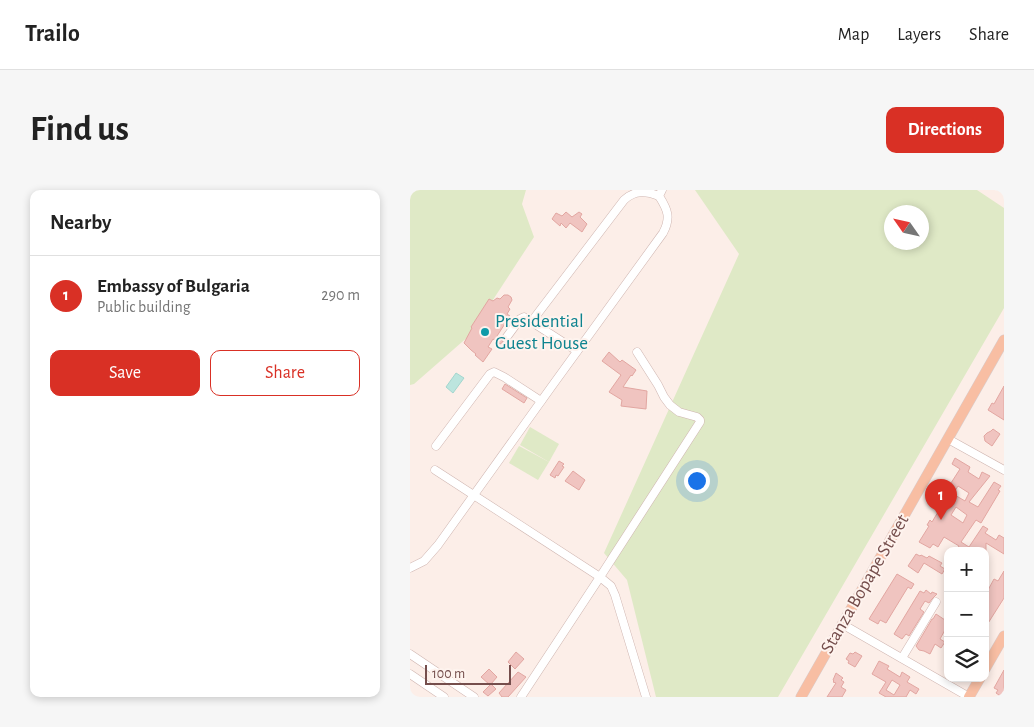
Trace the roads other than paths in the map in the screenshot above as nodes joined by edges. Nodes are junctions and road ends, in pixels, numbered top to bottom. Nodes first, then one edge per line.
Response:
1 (661, 193) edge
2 (532, 321) junction
3 (506, 338) dead end
4 (1004, 340) edge
5 (577, 351) junction
6 (1004, 351) edge
7 (637, 352) dead end
8 (541, 401) junction
9 (951, 440) junction
10 (436, 446) dead end
11 (435, 470) dead end
12 (1004, 470) edge
13 (474, 495) junction
14 (410, 568) edge
15 (600, 577) junction
16 (936, 602) dead end
17 (844, 625) junction
18 (1004, 636) edge
19 (410, 654) edge
20 (902, 658) junction
21 (989, 662) edge
22 (410, 674) edge
23 (978, 682) edge
24 (444, 697) edge
25 (474, 697) edge
26 (521, 697) edge
27 (646, 697) edge
28 (801, 697) edge
29 (808, 697) edge
30 (969, 697) edge

1 - 2 street
1 - 5 street
2 - 3 street
2 - 5 street
4 - 9 main road, Stanza Bopape Street
5 - 8 street
6 - 9 main road, Stanza Bopape Street
7 - 15 street
8 - 10 street
8 - 13 street
9 - 12 street
9 - 17 main road, Stanza Bopape Street
11 - 13 street
13 - 14 street
13 - 15 street
15 - 26 street
15 - 27 street
16 - 20 street
17 - 20 street
17 - 28 main road, Stanza Bopape Street
17 - 29 main road, Stanza Bopape Street
18 - 21 main road
19 - 25 street
20 - 30 street
22 - 24 street
23 - 30 main road

